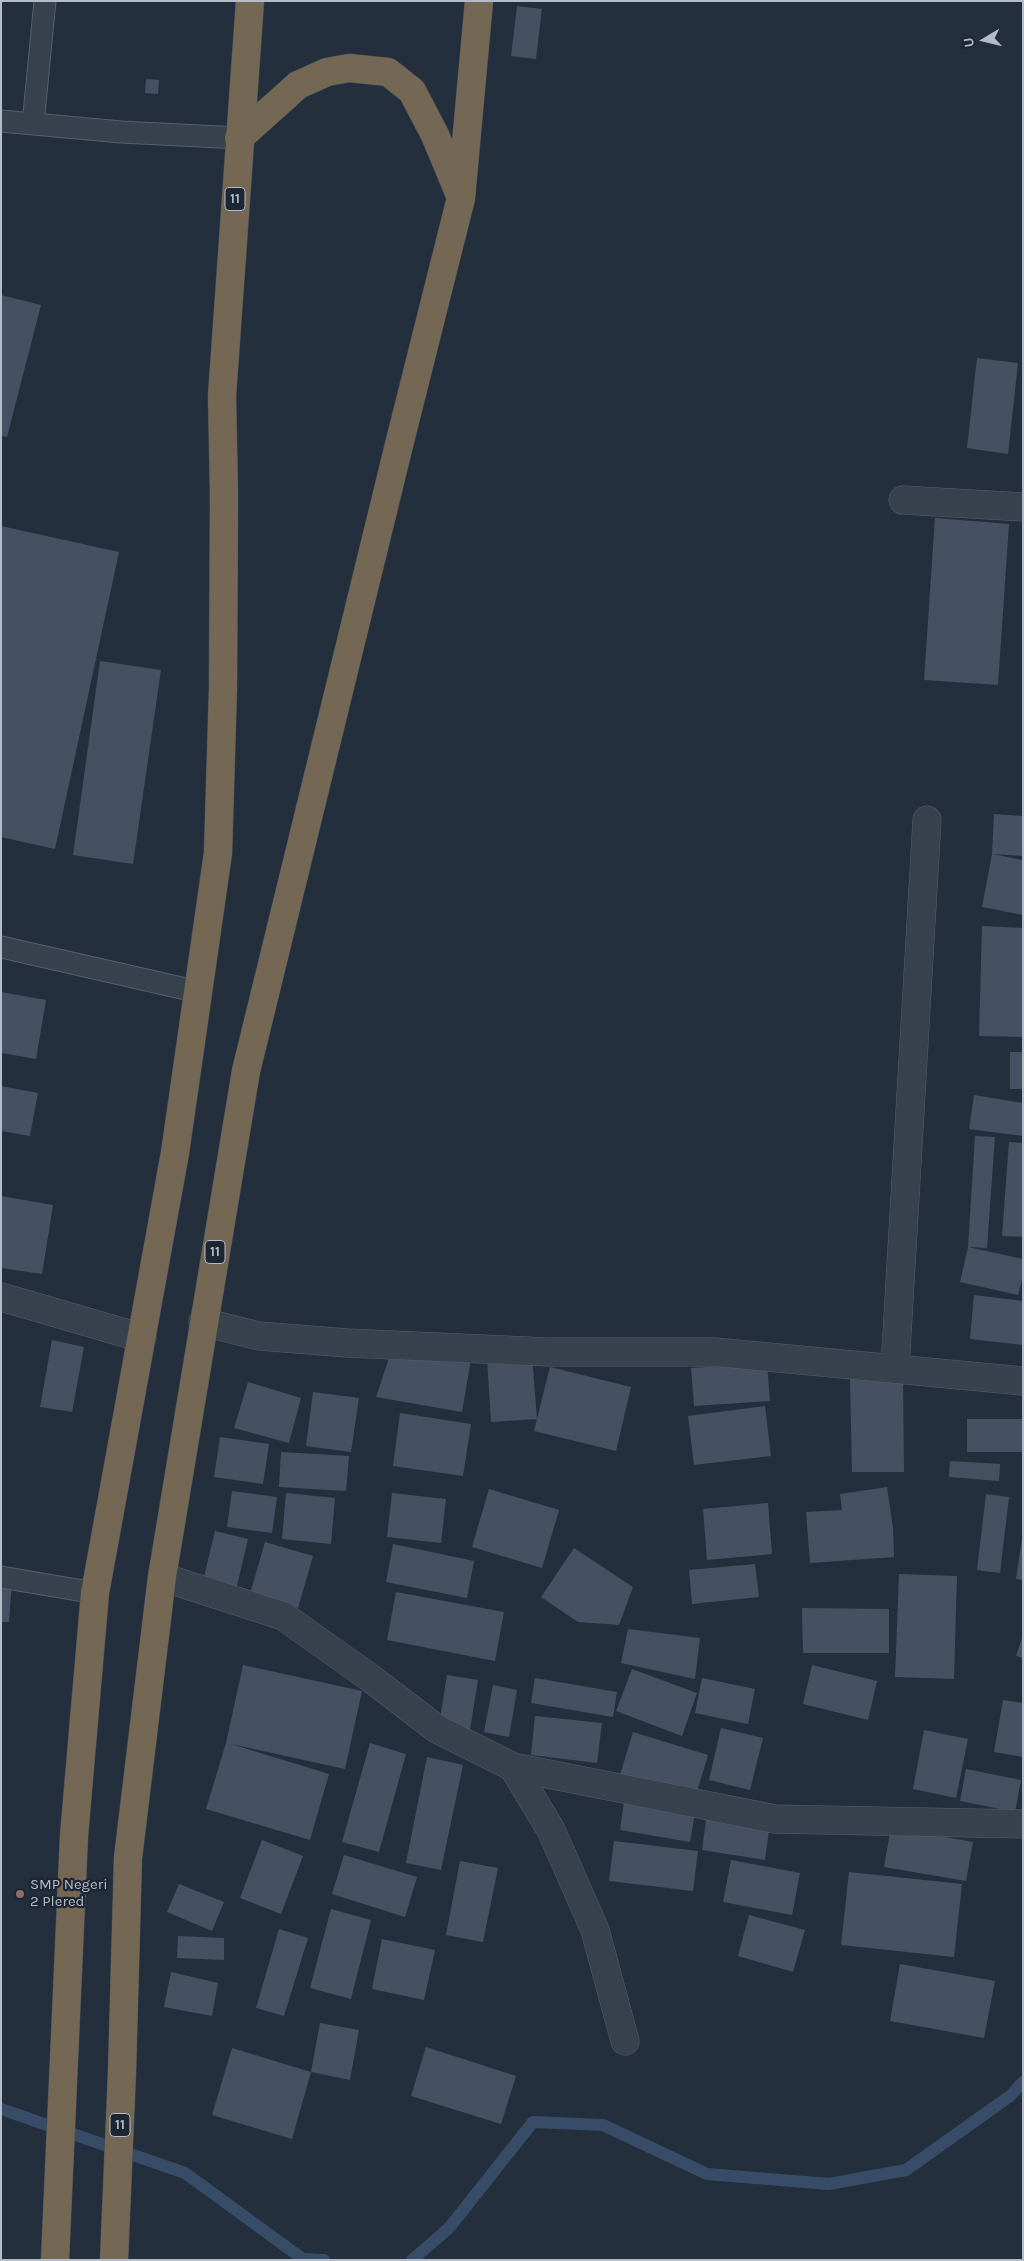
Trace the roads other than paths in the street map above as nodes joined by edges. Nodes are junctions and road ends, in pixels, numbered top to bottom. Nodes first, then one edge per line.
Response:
1 (45, 1) edge
2 (250, 1) edge
3 (479, 1) edge
4 (1, 121) edge
5 (32, 124) junction
6 (239, 138) junction
7 (461, 198) junction
8 (903, 500) dead end
9 (1023, 507) edge
10 (927, 820) dead end
11 (1, 947) edge
12 (199, 992) junction
13 (1, 1297) edge
14 (203, 1322) junction
15 (142, 1338) junction
16 (895, 1368) junction
17 (1023, 1381) edge
18 (1, 1577) edge
19 (162, 1577) junction
20 (95, 1593) junction
21 (513, 1767) junction
22 (1023, 1824) edge
23 (625, 2041) dead end
24 (55, 2260) edge
25 (114, 2260) edge

1 - 5 lane
2 - 6 highway, 11
3 - 7 highway, 11
4 - 5 lane
5 - 6 lane
6 - 7 highway
6 - 12 highway, 11
7 - 14 highway, 11
8 - 9 street
10 - 16 street
11 - 12 lane
12 - 15 highway, 11
13 - 15 street
14 - 16 street
14 - 19 highway, 11
15 - 20 highway, 11
16 - 17 street
18 - 20 lane
19 - 21 street
19 - 25 highway, 11
20 - 24 highway, 11
21 - 22 street
21 - 23 street

